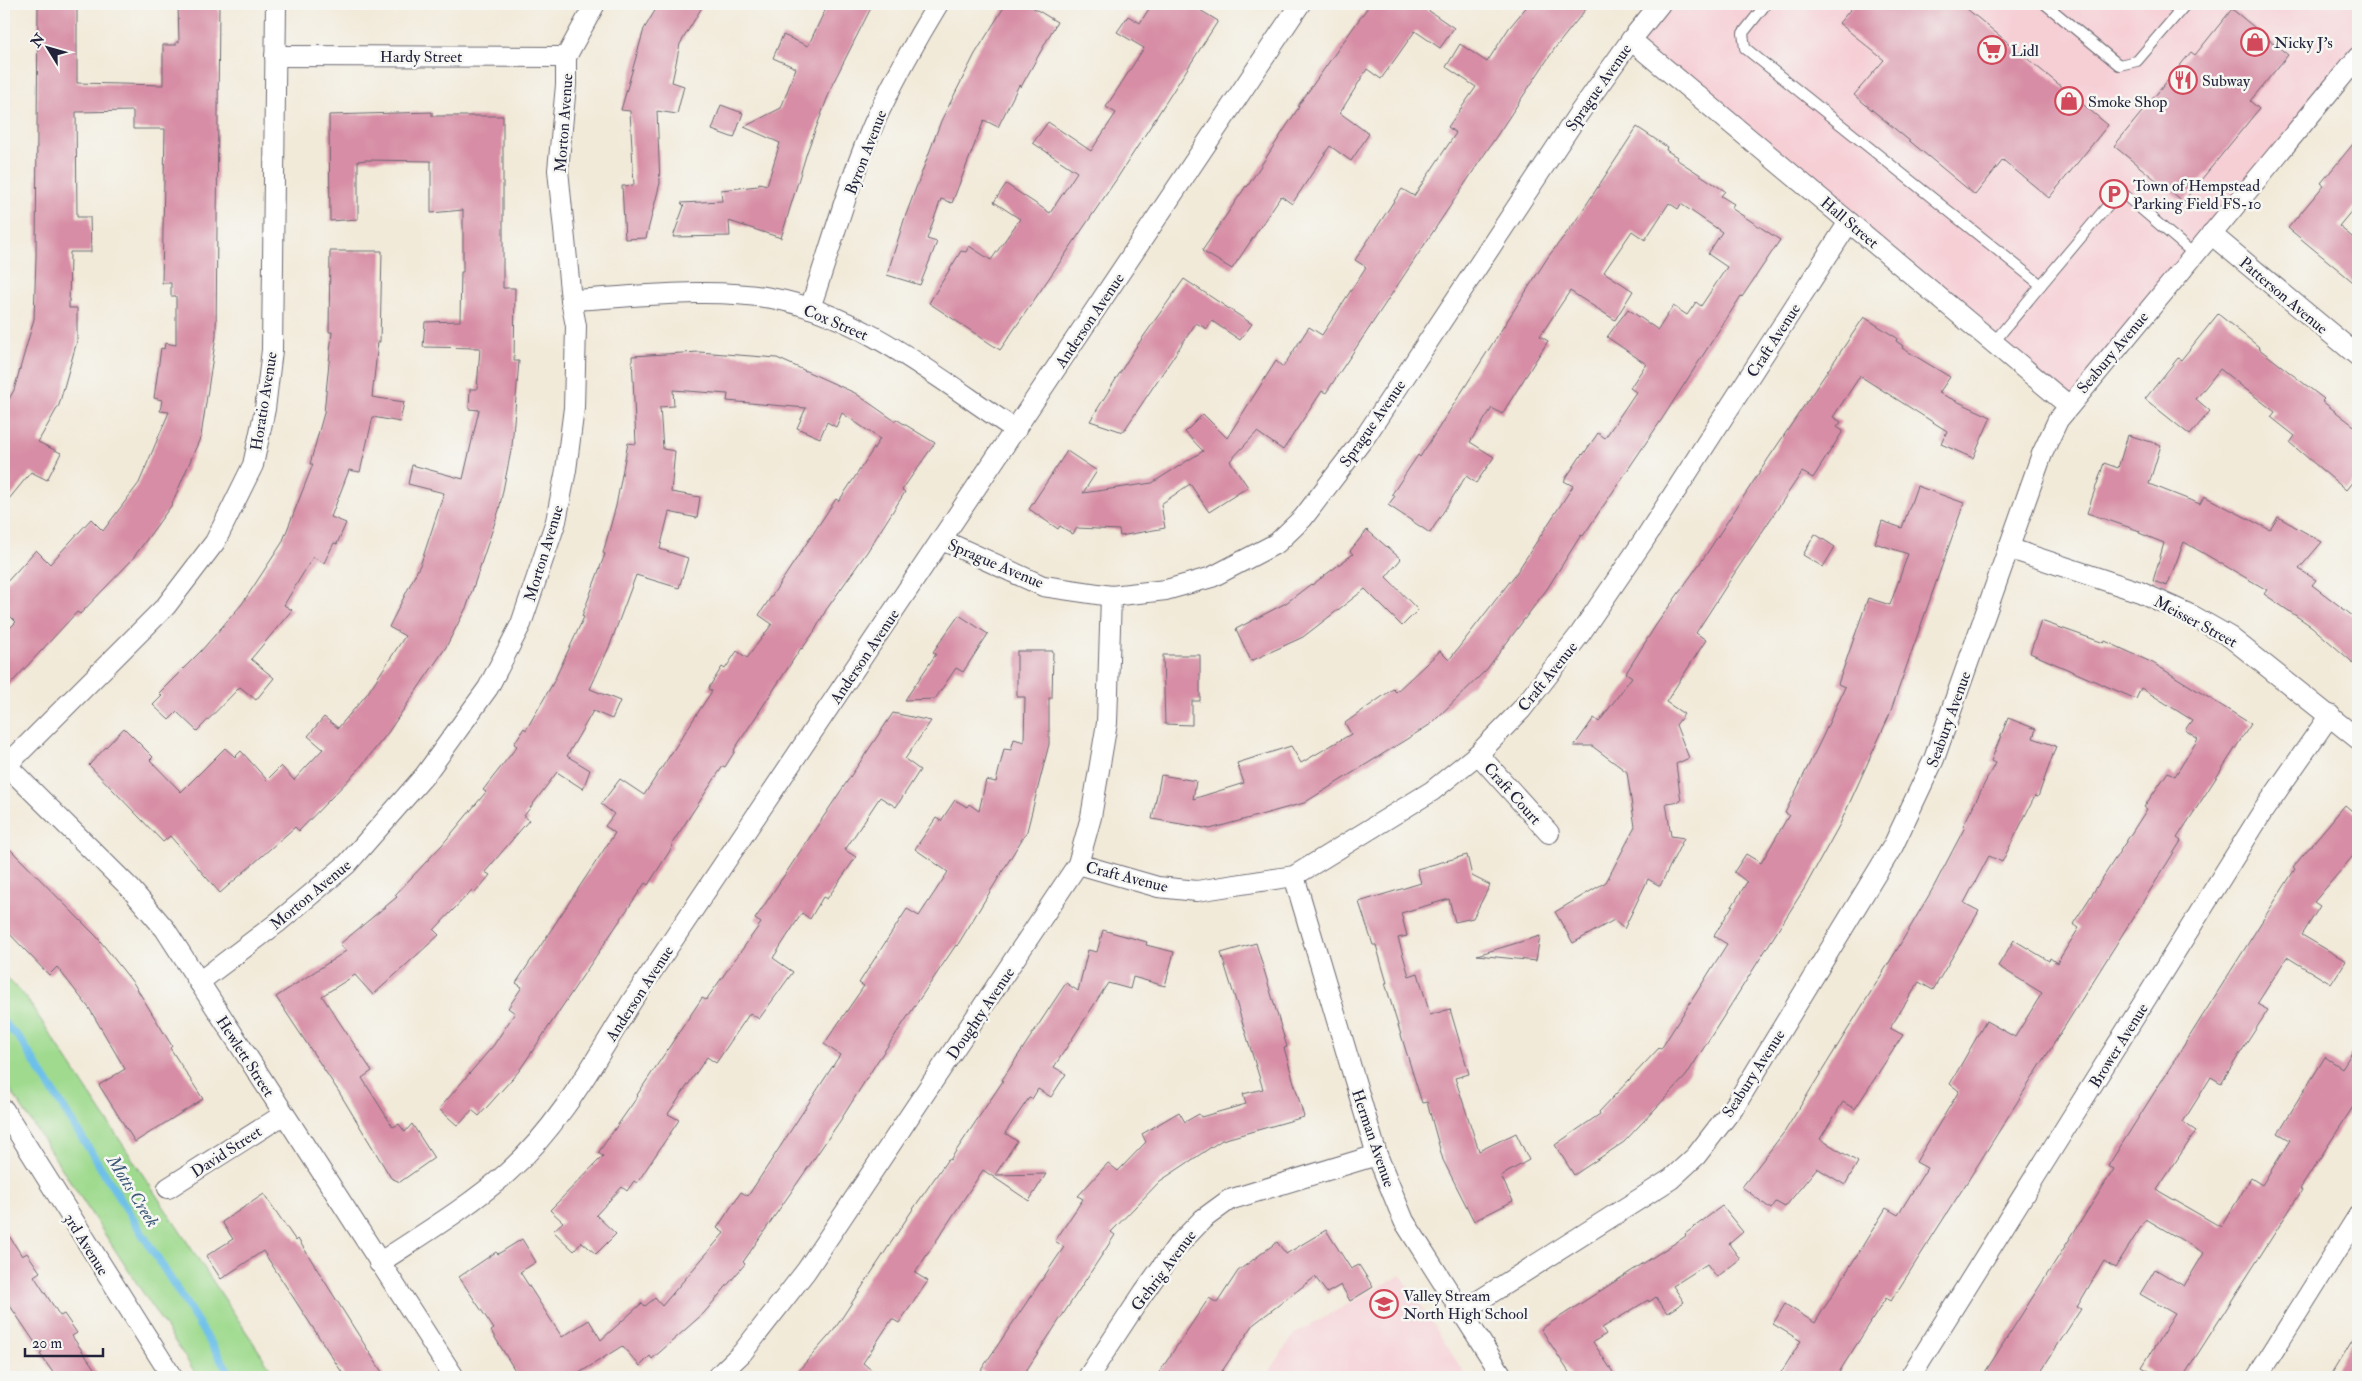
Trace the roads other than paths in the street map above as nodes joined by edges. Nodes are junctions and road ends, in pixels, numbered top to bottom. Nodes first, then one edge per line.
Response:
1 (276, 4) edge
2 (595, 4) edge
3 (938, 4) edge
4 (1300, 4) edge
5 (1660, 4) edge
6 (1766, 4) edge
7 (2045, 4) edge
8 (2170, 4) edge
9 (2182, 8) edge
10 (1631, 40) junction
11 (275, 56) junction
12 (566, 57) junction
13 (2358, 57) edge
14 (1849, 222) junction
15 (2211, 234) junction
16 (2194, 254) junction
17 (2041, 285) junction
18 (571, 300) junction
19 (810, 308) junction
20 (1994, 342) junction
21 (2358, 356) edge
22 (2068, 405) junction
23 (1016, 430) junction
24 (942, 540) junction
25 (2008, 548) junction
26 (1111, 596) junction
27 (2330, 715) junction
28 (2358, 739) edge
29 (1478, 754) junction
30 (5, 764) edge
31 (1548, 833) dead end
32 (1078, 864) junction
33 (1294, 876) junction
34 (199, 982) junction
35 (4, 1110) edge
36 (284, 1114) junction
37 (1377, 1155) junction
38 (168, 1188) dead end
39 (2358, 1216) edge
40 (379, 1263) junction
41 (1460, 1312) junction
42 (172, 1377) edge
43 (454, 1377) edge
44 (717, 1377) edge
45 (1088, 1377) edge
46 (1503, 1377) edge
47 (1910, 1377) edge
48 (2257, 1377) edge

1 - 11 street, Horatio Avenue
2 - 12 street, Morton Avenue
3 - 19 street, Byron Avenue
4 - 23 street, Anderson Avenue
5 - 10 street, Sprague Avenue
6 - 17 lane
7 - 9 lane
8 - 9 lane
10 - 14 street, Hall Street
10 - 26 street, Sprague Avenue
11 - 12 street, Hardy Street
11 - 30 street, Horatio Avenue
12 - 18 street, Morton Avenue
13 - 15 street, Seabury Avenue
14 - 20 street, Hall Street
14 - 29 street, Craft Avenue
15 - 16 street, Seabury Avenue
15 - 21 street, Patterson Avenue
16 - 17 lane
16 - 22 street, Seabury Avenue
17 - 20 lane
18 - 19 street, Cox Street
18 - 34 street, Morton Avenue
19 - 23 street, Cox Street
20 - 22 street, Hall Street
22 - 25 street, Seabury Avenue
23 - 24 street, Anderson Avenue
24 - 26 street, Sprague Avenue
24 - 40 street, Anderson Avenue
25 - 27 street, Meisser Street
25 - 41 street, Seabury Avenue
26 - 32 street, Doughty Avenue
27 - 28 street, Meisser Street
27 - 47 street, Brower Avenue
29 - 31 street, Craft Court
29 - 33 street, Craft Avenue
30 - 34 street, Hewlett Street
32 - 33 street, Craft Avenue
32 - 44 street, Doughty Avenue
33 - 37 street, Herman Avenue
34 - 36 street, Hewlett Street
35 - 42 street, 3rd Avenue
36 - 38 street, David Street
36 - 40 street, Hewlett Street
37 - 41 street, Herman Avenue
37 - 45 street, Gehrig Avenue
39 - 48 street
40 - 43 street, Hewlett Street
41 - 46 street, Herman Avenue

